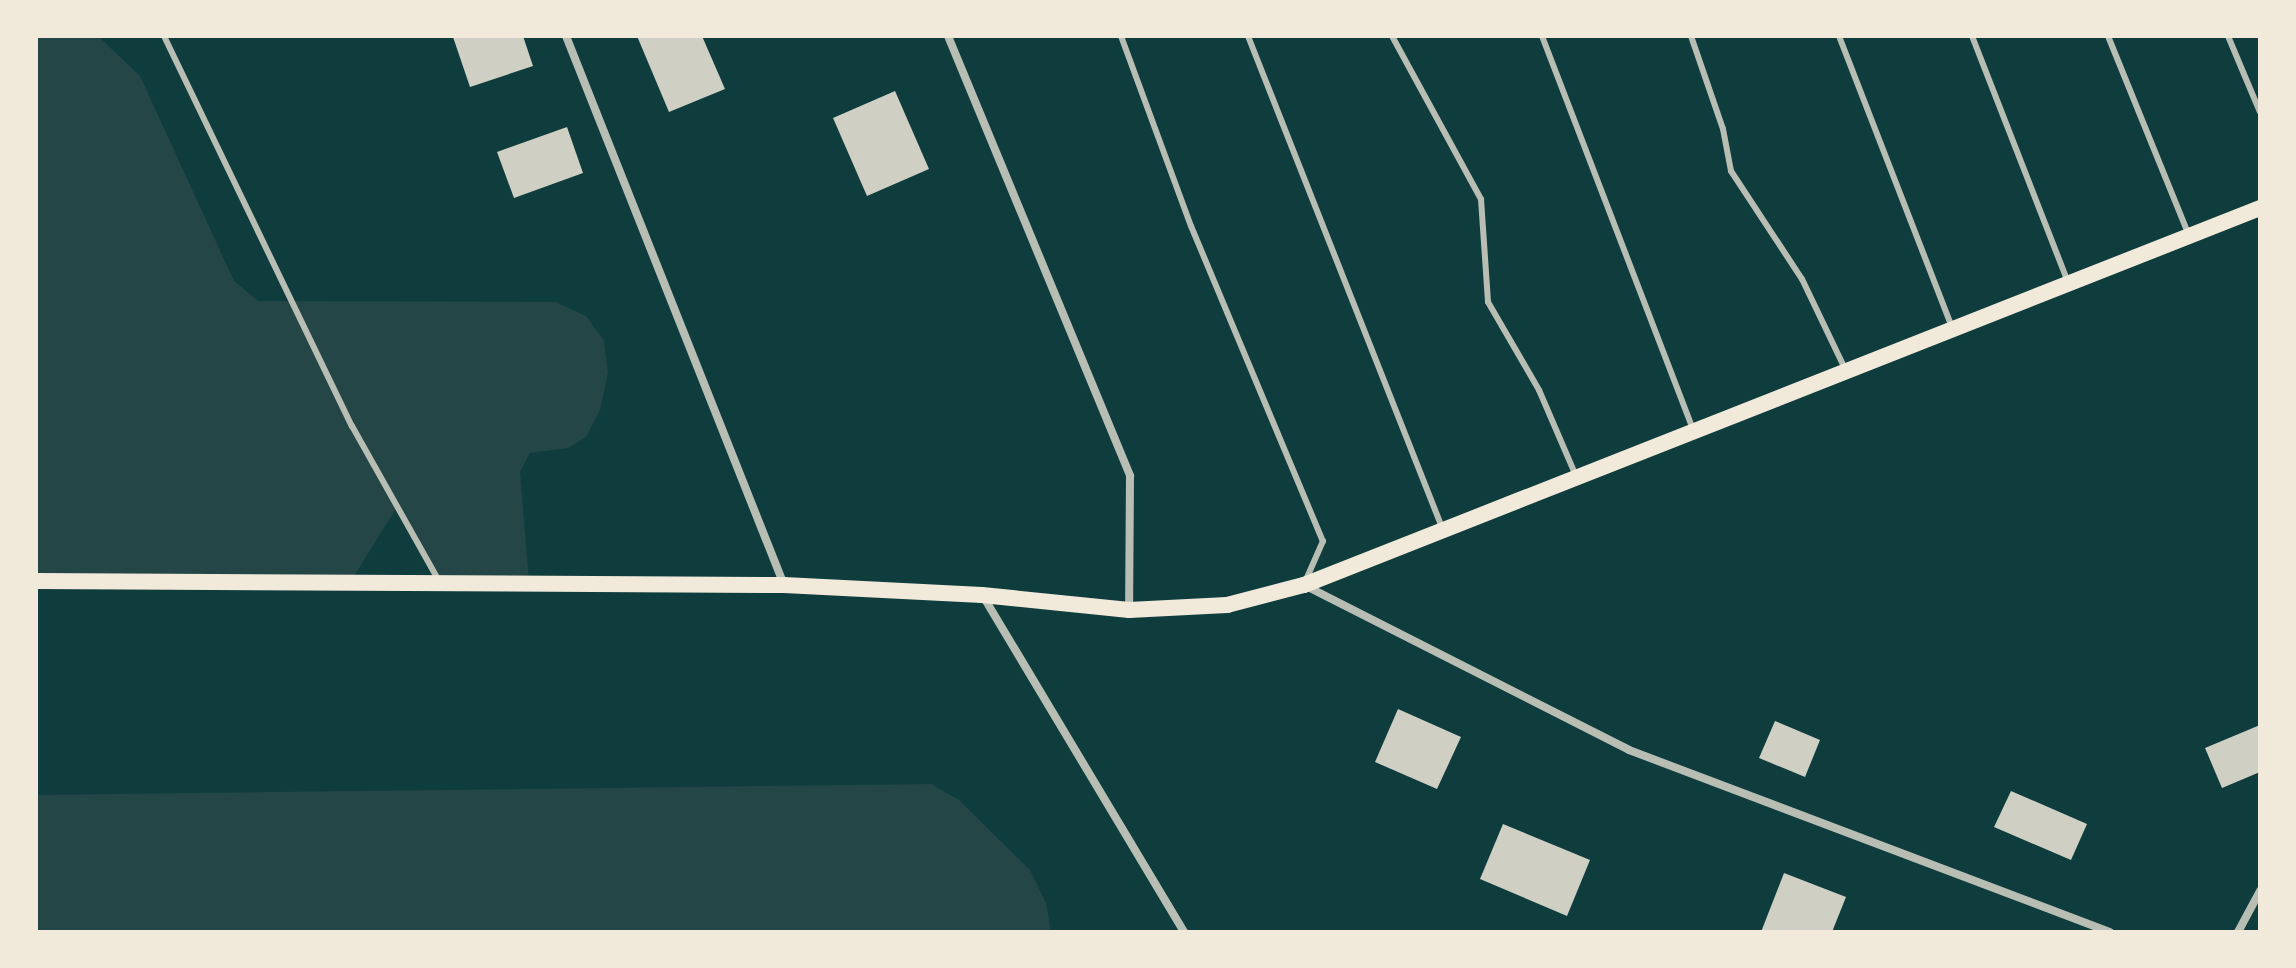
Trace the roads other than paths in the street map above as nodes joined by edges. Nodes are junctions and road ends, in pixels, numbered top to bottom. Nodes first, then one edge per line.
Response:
1 (164, 36) edge
2 (566, 36) edge
3 (948, 36) edge
4 (1121, 36) edge
5 (1248, 36) edge
6 (1392, 36) edge
7 (1542, 36) edge
8 (1691, 36) edge
9 (1839, 36) edge
10 (1972, 36) edge
11 (2108, 36) edge
12 (2228, 36) edge
13 (2260, 112) edge
14 (2260, 208) edge
15 (2189, 236) junction
16 (2069, 284) junction
17 (1952, 329) junction
18 (1846, 372) junction
19 (1694, 431) junction
20 (1577, 477) junction
21 (1443, 530) junction
22 (36, 581) edge
23 (439, 581) junction
24 (784, 585) junction
25 (1304, 585) junction
26 (982, 595) junction
27 (1129, 610) junction
28 (2260, 891) edge
29 (1184, 932) edge
30 (2110, 932) edge
31 (2238, 932) edge

1 - 23 lane
2 - 24 street
3 - 27 street
4 - 25 lane
5 - 21 lane
6 - 20 lane
7 - 19 lane
8 - 18 lane
9 - 17 lane
10 - 16 lane
11 - 15 lane
12 - 13 lane
14 - 15 main road
15 - 16 main road
16 - 17 main road
17 - 18 main road
18 - 19 main road
19 - 20 main road
20 - 21 main road
21 - 25 main road
22 - 23 main road
23 - 24 main road
24 - 26 main road
25 - 27 main road
25 - 30 street
26 - 27 main road
26 - 29 street
28 - 31 street

